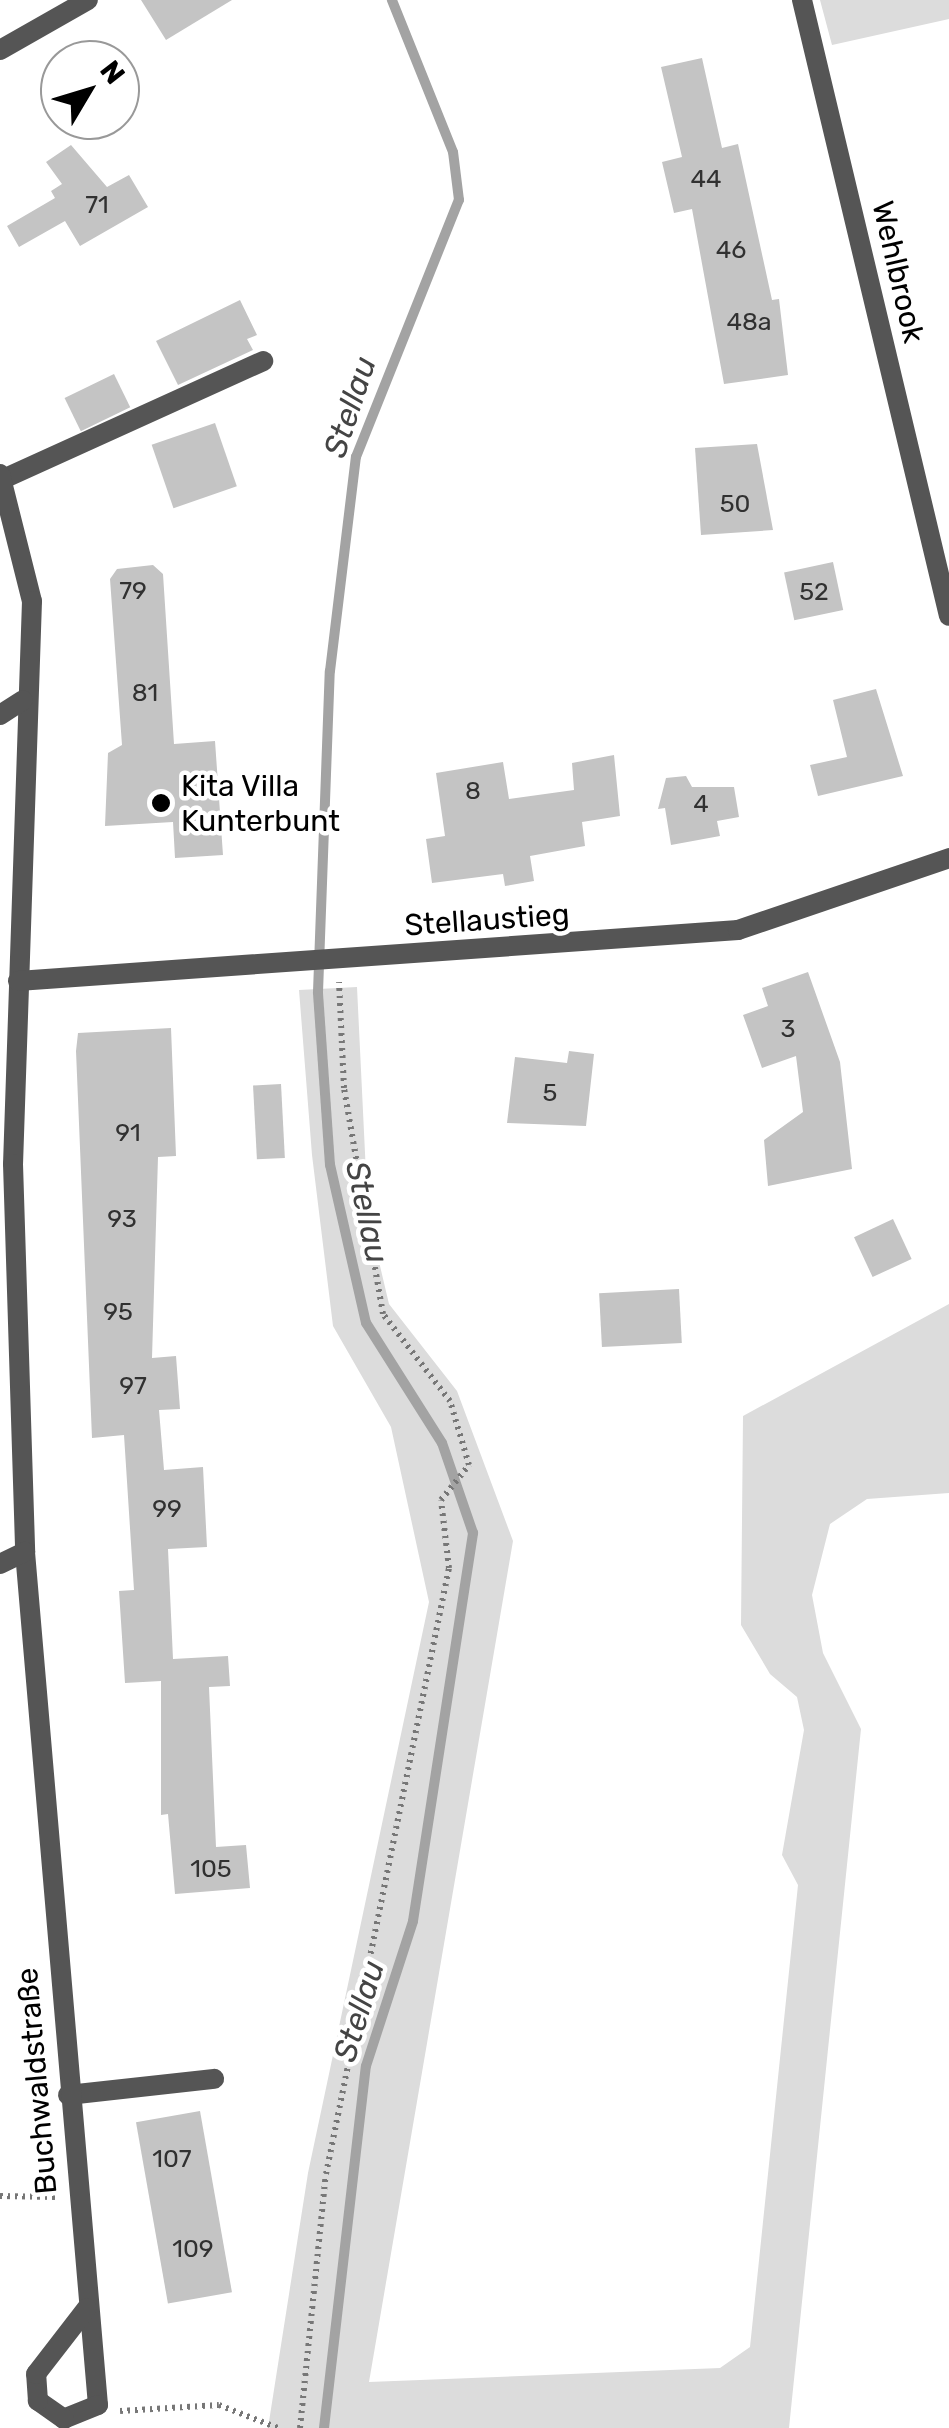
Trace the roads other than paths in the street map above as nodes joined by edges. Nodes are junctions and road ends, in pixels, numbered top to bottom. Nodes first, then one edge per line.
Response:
1 (88, 0) edge
2 (802, 0) edge
3 (0, 50) edge
4 (264, 361) dead end
5 (1, 477) edge
6 (949, 616) edge
7 (24, 700) junction
8 (0, 715) edge
9 (949, 858) edge
10 (18, 980) junction
11 (25, 1552) junction
12 (0, 1564) edge
13 (214, 2079) dead end
14 (68, 2094) junction
15 (87, 2308) junction

1 - 3 street
2 - 6 street, Wehlbrook
4 - 5 street
5 - 7 street, Buchwaldstraße
7 - 8 street
7 - 10 street, Buchwaldstraße
9 - 10 street, Stellaustieg
10 - 11 street, Buchwaldstraße
11 - 12 street
11 - 14 street, Buchwaldstraße
13 - 14 street
14 - 15 street, Buchwaldstraße
15 - 15 street, Buchwaldstraße

